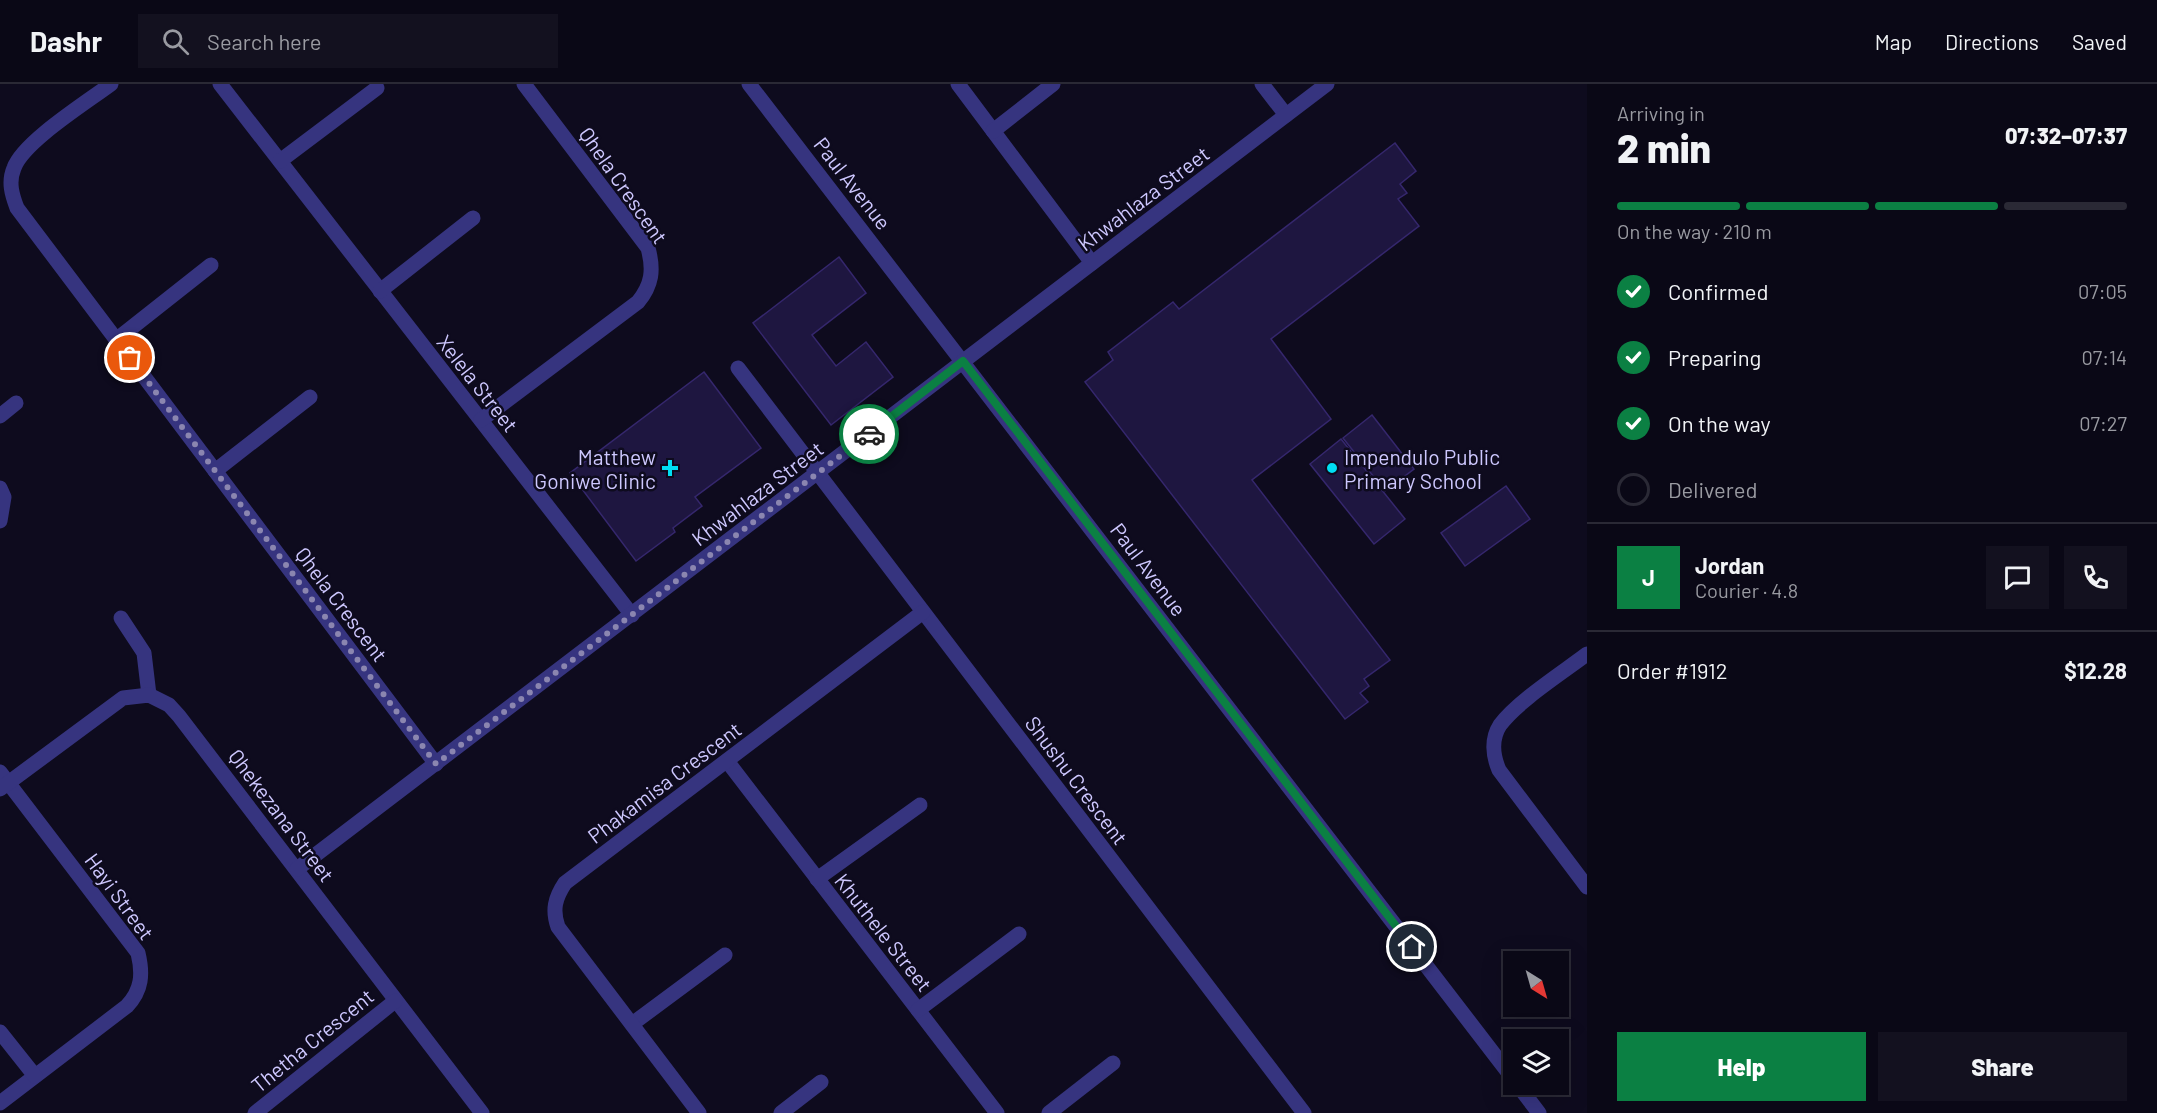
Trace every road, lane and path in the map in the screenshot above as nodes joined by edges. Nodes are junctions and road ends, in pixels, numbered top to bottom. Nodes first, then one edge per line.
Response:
1 (111, 84) edge
2 (220, 84) edge
3 (524, 84) edge
4 (749, 84) edge
5 (958, 84) edge
6 (1053, 84) edge
7 (1262, 84) edge
8 (1327, 84) edge
9 (377, 88) dead end
10 (1286, 115) junction
11 (993, 131) junction
12 (280, 161) junction
13 (473, 218) dead end
14 (1092, 263) junction
15 (211, 265) dead end
16 (380, 291) junction
17 (116, 340) junction
18 (963, 361) junction
19 (738, 368) dead end
20 (310, 397) dead end
21 (16, 403) dead end
22 (0, 416) edge
23 (481, 420) junction
24 (215, 471) junction
25 (818, 473) junction
26 (0, 488) edge
27 (0, 521) edge
28 (923, 612) junction
29 (632, 615) junction
30 (121, 618) dead end
31 (1587, 654) edge
32 (149, 695) junction
33 (727, 760) junction
34 (436, 764) junction
35 (3, 781) edge
36 (920, 805) dead end
37 (297, 870) junction
38 (817, 879) junction
39 (1587, 887) edge
40 (1019, 934) dead end
41 (725, 955) dead end
42 (396, 1001) junction
43 (918, 1010) junction
44 (632, 1024) junction
45 (0, 1032) edge
46 (1113, 1063) dead end
47 (1503, 1066) edge
48 (35, 1076) junction
49 (821, 1082) dead end
50 (1525, 1095) edge
51 (0, 1103) edge
52 (255, 1113) edge
53 (482, 1113) edge
54 (699, 1113) edge
55 (781, 1113) edge
56 (997, 1113) edge
57 (1049, 1113) edge
58 (1304, 1113) edge
59 (1539, 1113) edge

1 - 17 street, Qhela Crescent
2 - 12 street, Xelela Street
3 - 23 street, Qhela Crescent
4 - 18 street, Paul Avenue
5 - 11 street
6 - 11 street
7 - 10 street
8 - 10 street, Khwahlaza Street
9 - 12 street
10 - 14 street, Khwahlaza Street
11 - 14 street
12 - 16 street, Xelela Street
13 - 16 street
14 - 18 street, Khwahlaza Street
15 - 17 street
16 - 23 street, Xelela Street
17 - 24 street, Qhela Crescent
18 - 25 street, Khwahlaza Street
18 - 47 street, Paul Avenue
19 - 25 street, Shushu Crescent
20 - 24 street
21 - 22 street
23 - 29 street, Xelela Street
24 - 34 street, Qhela Crescent
25 - 28 street, Shushu Crescent
25 - 29 street, Khwahlaza Street
26 - 27 street
28 - 33 street, Phakamisa Crescent
28 - 58 street, Shushu Crescent
29 - 34 street, Khwahlaza Street
30 - 32 street
31 - 39 street
32 - 35 street
32 - 37 street, Qhekezana Street
33 - 38 street, Khuthele Street
33 - 44 street, Phakamisa Crescent
34 - 37 street, Khwahlaza Street
35 - 48 street, Hayi Street
36 - 38 street, Khuthele Street
37 - 42 street, Qhekezana Street
38 - 43 street, Khuthele Street
40 - 43 street, Khuthele Street
41 - 44 street
42 - 52 street, Thetha Crescent
42 - 53 street, Qhekezana Street
43 - 56 street, Khuthele Street
44 - 54 street, Phakamisa Crescent
45 - 48 street
46 - 57 street
48 - 51 street, Hayi Street
49 - 55 street
50 - 59 street

